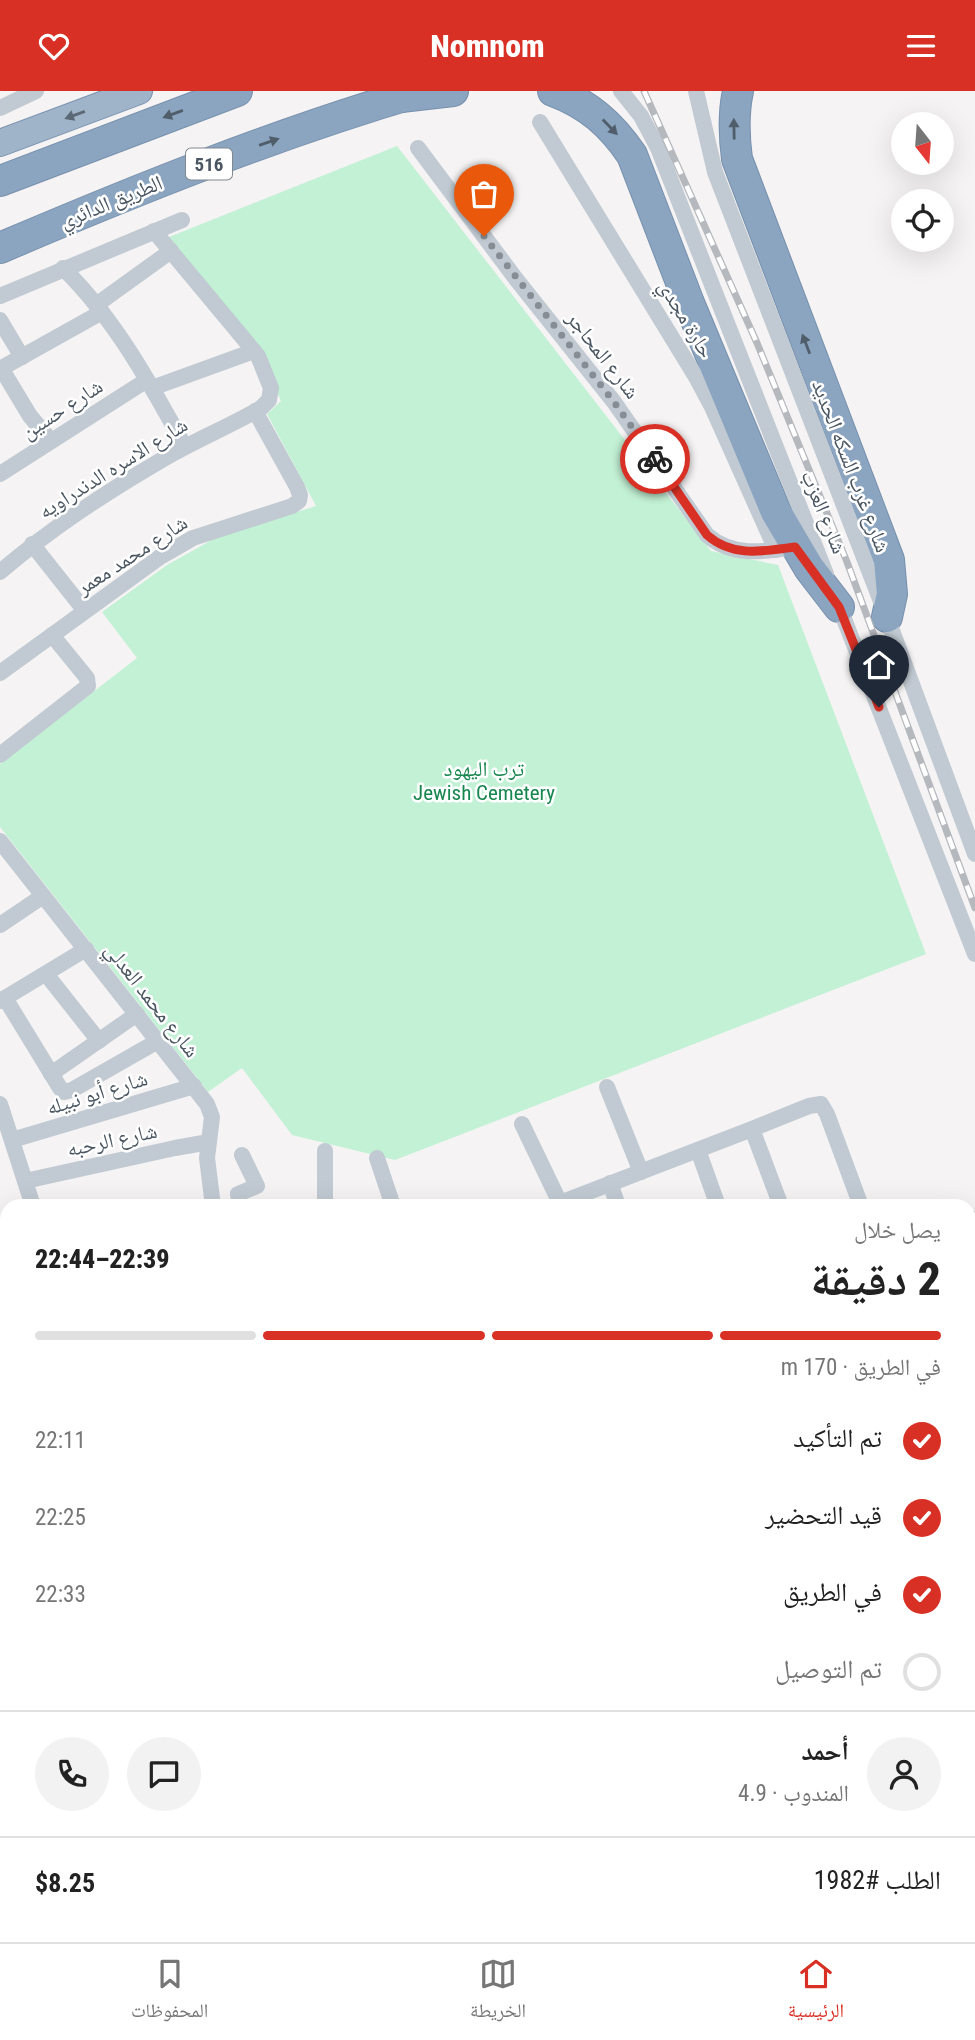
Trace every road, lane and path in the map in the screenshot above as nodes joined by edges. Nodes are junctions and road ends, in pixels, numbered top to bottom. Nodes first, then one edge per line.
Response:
1 (36, 91) edge
2 (139, 91) edge
3 (237, 91) edge
4 (453, 91) edge
5 (553, 91) edge
6 (621, 91) edge
7 (695, 91) edge
8 (738, 91) edge
9 (411, 94) edge
10 (0, 108) edge
11 (540, 122) dead end
12 (0, 143) edge
13 (418, 148) dead end
14 (0, 181) edge
15 (182, 220) dead end
16 (154, 231) junction
17 (0, 248) edge
18 (171, 251) junction
19 (63, 268) junction
20 (0, 296) edge
21 (99, 308) junction
22 (0, 320) edge
23 (254, 351) junction
24 (22, 357) junction
25 (1, 368) edge
26 (150, 384) junction
27 (255, 411) junction
28 (51, 441) junction
29 (185, 447) junction
30 (0, 474) edge
31 (32, 544) junction
32 (795, 547) junction
33 (0, 572) edge
34 (839, 607) joint
35 (85, 611) junction
36 (887, 617) junction
37 (52, 635) junction
38 (0, 673) edge
39 (0, 755) edge
40 (1, 845) edge
41 (975, 854) edge
42 (43, 896) junction
43 (0, 925) edge
44 (86, 949) junction
45 (975, 954) edge
46 (46, 974) junction
47 (2, 999) edge
48 (137, 1014) junction
49 (99, 1041) junction
50 (158, 1041) junction
51 (51, 1074) junction
52 (194, 1086) junction
53 (607, 1087) dead end
54 (0, 1104) edge
55 (522, 1124) dead end
56 (752, 1129) junction
57 (12, 1140) junction
58 (209, 1142) junction
59 (698, 1150) junction
60 (325, 1151) dead end
61 (242, 1155) dead end
62 (377, 1159) dead end
63 (641, 1172) junction
64 (25, 1181) junction
65 (610, 1184) junction
66 (31, 1199) edge
67 (212, 1199) edge
68 (239, 1199) edge
69 (325, 1199) edge
70 (391, 1199) edge
71 (558, 1199) edge
72 (575, 1199) edge
73 (615, 1199) edge
74 (716, 1199) edge
75 (778, 1199) edge
76 (858, 1199) edge

1 - 10 street
2 -> 12 highway
3 -> 14 highway
4 - 9 highway, الطريق الدائري
5 -> 32 highway
6 - 32 street, شارع العزب
7 - 36 street, شارع غرب السكه الحديد
36 -> 8 highway
17 -> 9 highway, الطريق الدائري / 516
11 - 32 street, حارة مجدي
13 - 32 street, شارع المحاجر
15 - 16 street
16 - 18 street
16 - 19 street
18 - 21 street
18 - 23 street
19 - 20 street
19 - 21 street
21 - 24 street
21 - 26 street
22 - 24 street
23 - 26 street, شارع حسين
23 - 27 street
24 - 25 street
25 - 28 street
26 - 28 street, شارع حسين
26 - 29 street
27 - 29 street, شارع الاسره الدندراويه
27 - 35 street, شارع محمد معمر
28 - 30 street, شارع حسين
29 - 31 street, شارع الاسره الدندراويه
31 - 33 street, شارع الاسره الدندراويه
31 - 35 street
32 - 34 highway
34 - 45 street
35 - 37 street, شارع محمد معمر
36 - 41 street, شارع غرب السكه الحديد
37 - 38 street, شارع محمد معمر
37 - 39 street
40 - 42 street, شارع محمد العدلي
42 - 43 street
42 - 44 street, شارع محمد العدلي
44 - 46 street
44 - 48 street, شارع محمد العدلي
46 - 47 street
46 - 49 street
47 - 51 street
48 - 49 street
48 - 50 street, شارع محمد العدلي
49 - 51 street
50 - 51 street
50 - 52 street, شارع محمد العدلي
52 - 57 street, شارع أبو نبيله
52 - 58 street, شارع محمد العدلي
53 - 63 street
54 - 57 street
55 - 71 street
56 - 59 street
56 - 75 street
56 - 76 street
57 - 64 street
58 - 64 street, شارع الرحبه
58 - 67 street, شارع محمد العدلي
59 - 63 street
59 - 74 street
60 - 69 street
61 - 68 street
62 - 70 street
63 - 65 street
64 - 66 street
65 - 72 street
65 - 73 street

